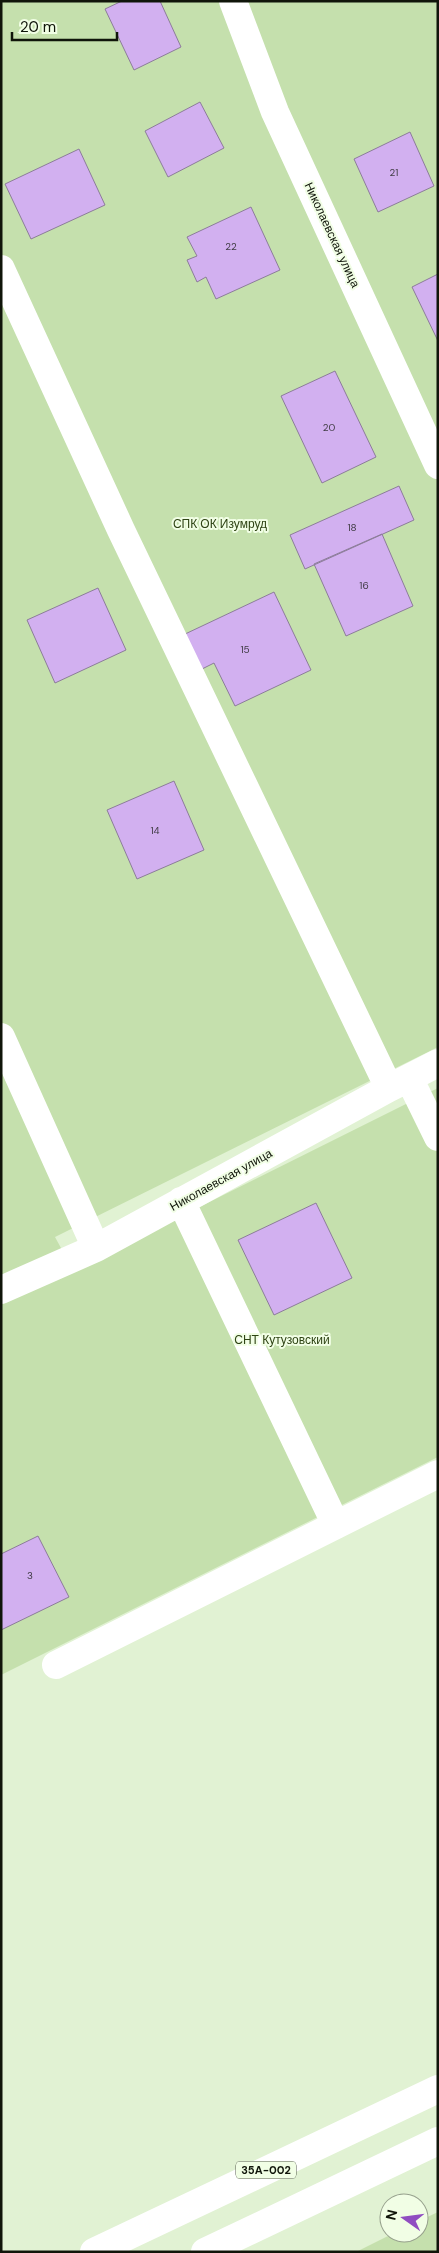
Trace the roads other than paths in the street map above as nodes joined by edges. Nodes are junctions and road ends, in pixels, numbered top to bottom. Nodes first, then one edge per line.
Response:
1 (233, 1) edge
2 (1, 269) edge
3 (438, 465) edge
4 (1, 1037) edge
5 (438, 1063) edge
6 (399, 1082) junction
7 (438, 1137) edge
8 (181, 1201) junction
9 (96, 1248) junction
10 (1, 1290) edge
11 (438, 1474) edge
12 (336, 1525) junction
13 (56, 1665) dead end
14 (438, 2089) edge
15 (438, 2141) edge
16 (94, 2252) edge
17 (205, 2252) edge

1 - 3 street, Николаевская улица
2 - 6 street
4 - 9 street
5 - 6 street, Николаевская улица
6 - 7 street
6 - 8 street, Николаевская улица
8 - 9 street, Николаевская улица
8 - 12 street
9 - 10 street, Николаевская улица
11 - 12 street
12 - 13 street
14 - 16 street, 35А-002
15 - 17 street

